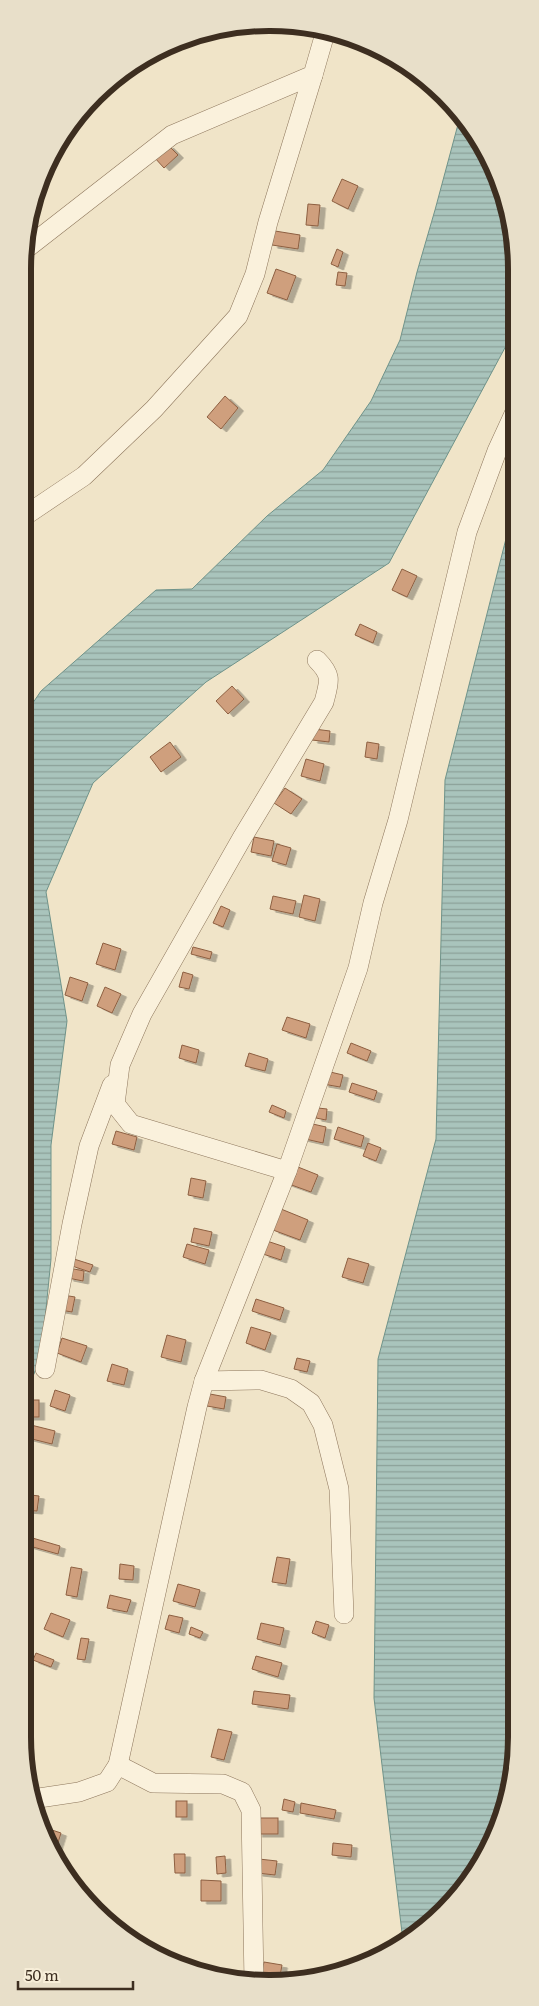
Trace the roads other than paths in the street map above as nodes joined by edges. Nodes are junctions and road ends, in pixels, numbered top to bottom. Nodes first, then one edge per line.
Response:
1 (324, 38) edge
2 (313, 75) junction
3 (33, 244) edge
4 (508, 427) edge
5 (31, 513) edge
6 (317, 660) dead end
7 (120, 1065) junction
8 (287, 1171) junction
9 (45, 1369) dead end
10 (204, 1380) junction
11 (344, 1614) dead end
12 (118, 1765) junction
13 (39, 1798) edge
14 (254, 1974) edge

1 - 2 street
2 - 3 street
2 - 5 street
4 - 8 street
6 - 7 street
7 - 8 street
7 - 9 street
8 - 10 street
10 - 11 street
10 - 12 street
12 - 13 street
12 - 14 street

